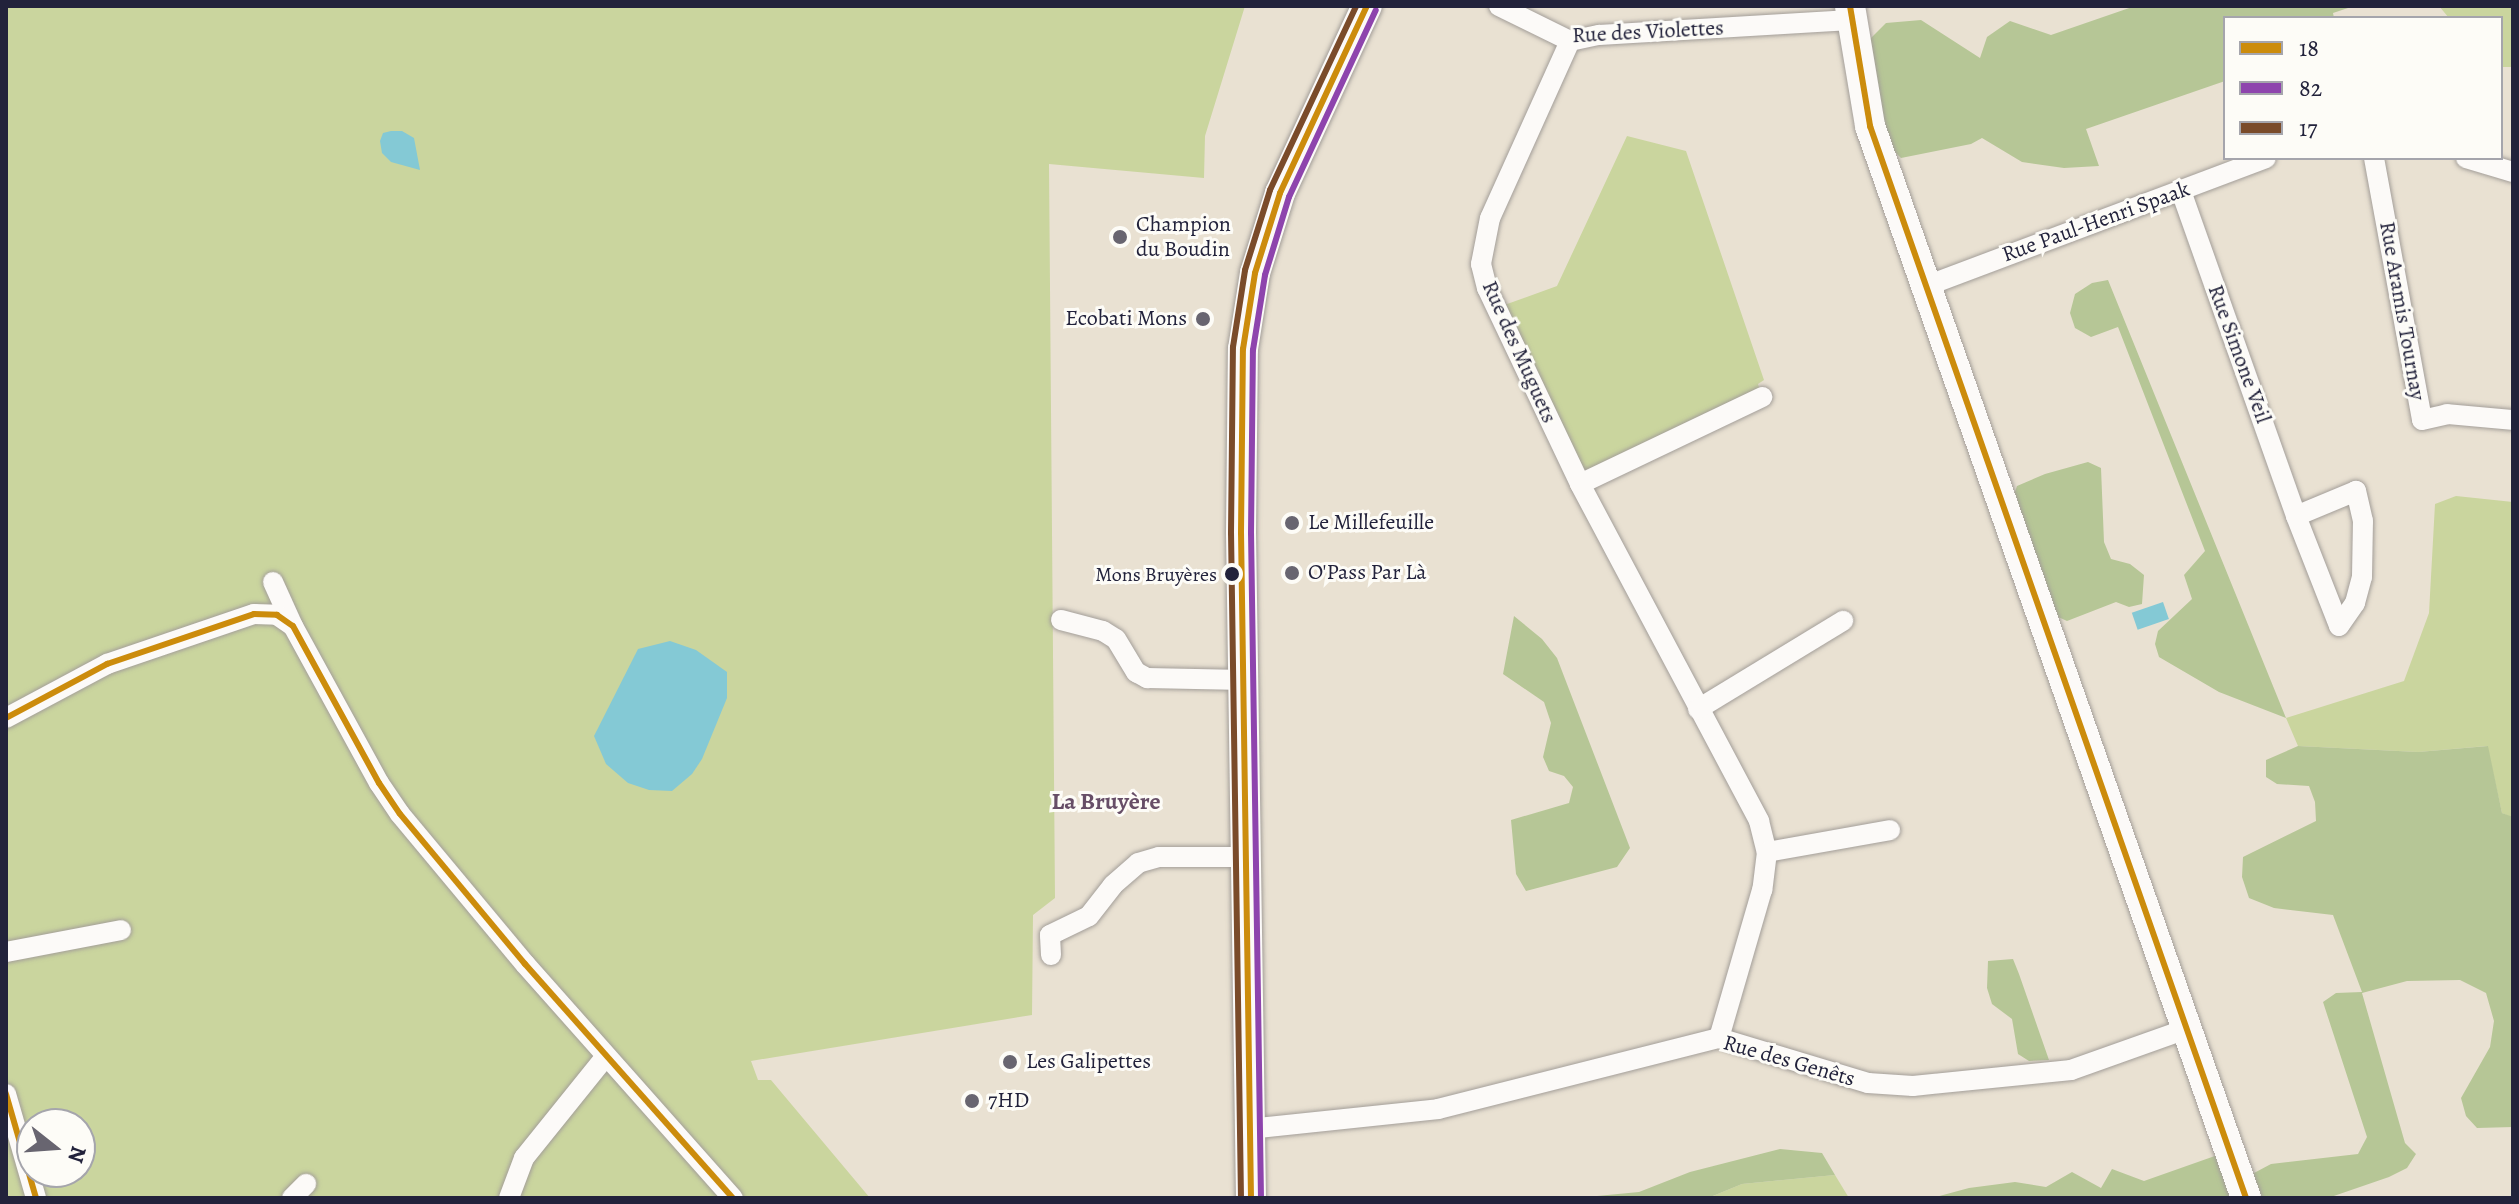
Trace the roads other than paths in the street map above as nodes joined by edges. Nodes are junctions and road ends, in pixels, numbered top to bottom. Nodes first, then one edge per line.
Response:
1 (1367, 6) edge
2 (1499, 6) edge
3 (1851, 13) edge
4 (1570, 41) junction
5 (2261, 160) edge
6 (2374, 160) edge
7 (2473, 160) edge
8 (2513, 172) edge
9 (2181, 191) junction
10 (1926, 286) junction
11 (1762, 397) dead end
12 (2513, 420) edge
13 (1580, 484) junction
14 (2296, 516) junction
15 (273, 582) dead end
16 (1061, 620) dead end
17 (1843, 621) dead end
18 (293, 626) junction
19 (1244, 680) junction
20 (1698, 709) junction
21 (6, 718) edge
22 (1890, 830) dead end
23 (1767, 852) junction
24 (1246, 857) junction
25 (121, 930) dead end
26 (6, 952) edge
27 (1051, 955) dead end
28 (2186, 1029) junction
29 (1719, 1038) junction
30 (606, 1056) junction
31 (6, 1094) edge
32 (1249, 1129) junction
33 (36, 1198) edge
34 (509, 1198) edge
35 (733, 1198) edge
36 (1251, 1198) edge
37 (2246, 1198) edge

1 - 19 main road
2 - 4 street, Rue des Violettes
3 - 4 street, Rue des Violettes
3 - 10 main road
4 - 13 street, Rue des Muguets
5 - 9 street, Rue Paul-Henri Spaak
6 - 12 street, Rue Aramis Tournay
7 - 8 street
9 - 10 street, Rue Paul-Henri Spaak
9 - 14 street, Rue Simone Veil
10 - 28 main road
11 - 13 street
13 - 20 street, Rue des Muguets
14 - 14 street, Rue Simone Veil
15 - 18 street
16 - 19 street
17 - 20 street
18 - 21 street
18 - 30 street
19 - 24 main road
20 - 23 street, Rue des Muguets
22 - 23 street
23 - 29 street, Rue des Muguets
24 - 27 street
24 - 32 main road
25 - 26 street
28 - 29 street, Rue des Genêts
28 - 37 main road
29 - 32 street, Rue des Genêts
30 - 34 street
30 - 35 street
31 - 33 street
32 - 36 main road

